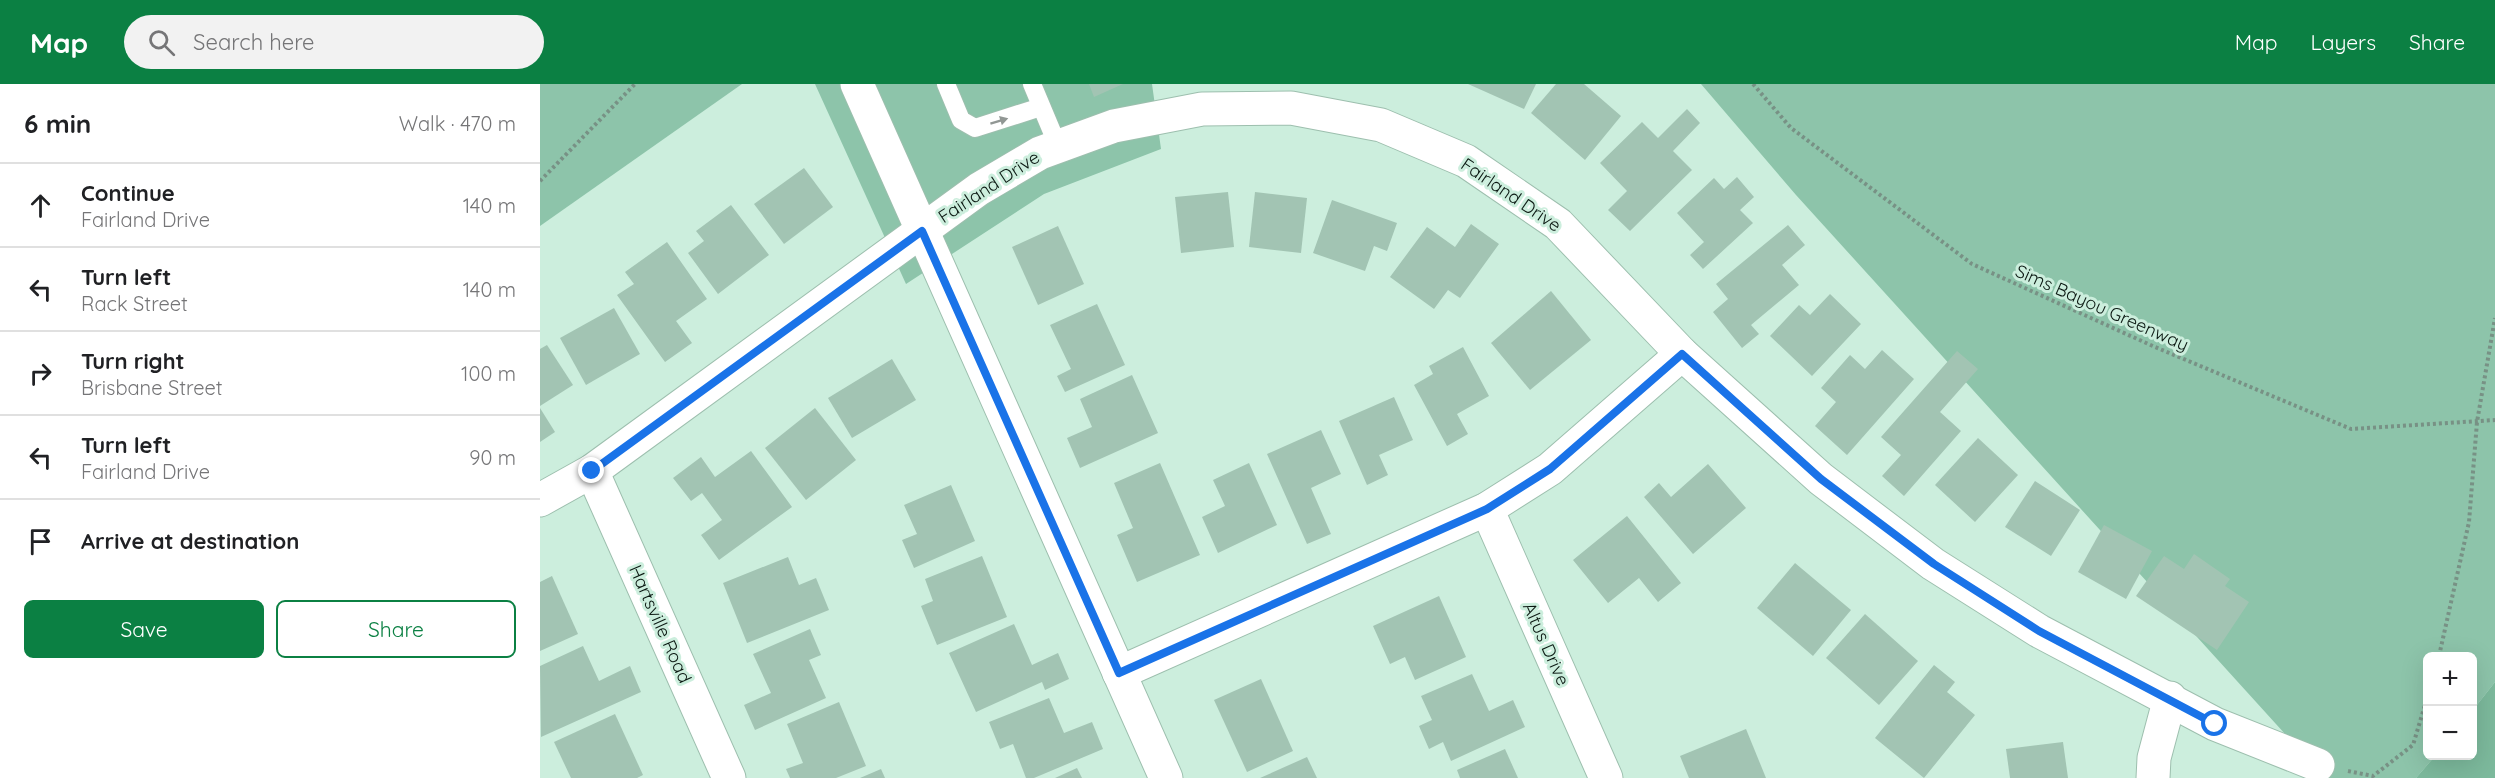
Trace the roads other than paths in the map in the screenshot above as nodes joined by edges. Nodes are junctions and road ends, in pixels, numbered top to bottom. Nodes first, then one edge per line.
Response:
1 (857, 84) edge
2 (946, 84) edge
3 (1032, 84) edge
4 (1041, 107) junction
5 (1058, 146) junction
6 (922, 231) junction
7 (1682, 354) junction
8 (592, 471) junction
9 (540, 500) edge
10 (1487, 509) junction
11 (1119, 673) junction
12 (2170, 698) junction
13 (2318, 765) road end
14 (729, 778) edge
15 (1166, 778) edge
16 (1606, 778) edge
17 (2153, 778) edge

1 - 6 street
2 -> 4 lane
3 - 4 lane
4 - 5 lane
5 - 6 street, Fairland Drive
5 - 7 street, Fairland Drive
6 - 8 street, Fairland Drive
6 - 11 street
7 - 10 street
7 - 12 street, Fairland Drive
8 - 9 street, Fairland Drive
8 - 14 street, Hartsville Road
10 - 11 street
10 - 16 street, Altus Drive
11 - 15 street
12 - 13 street, Fairland Drive
12 - 17 street

